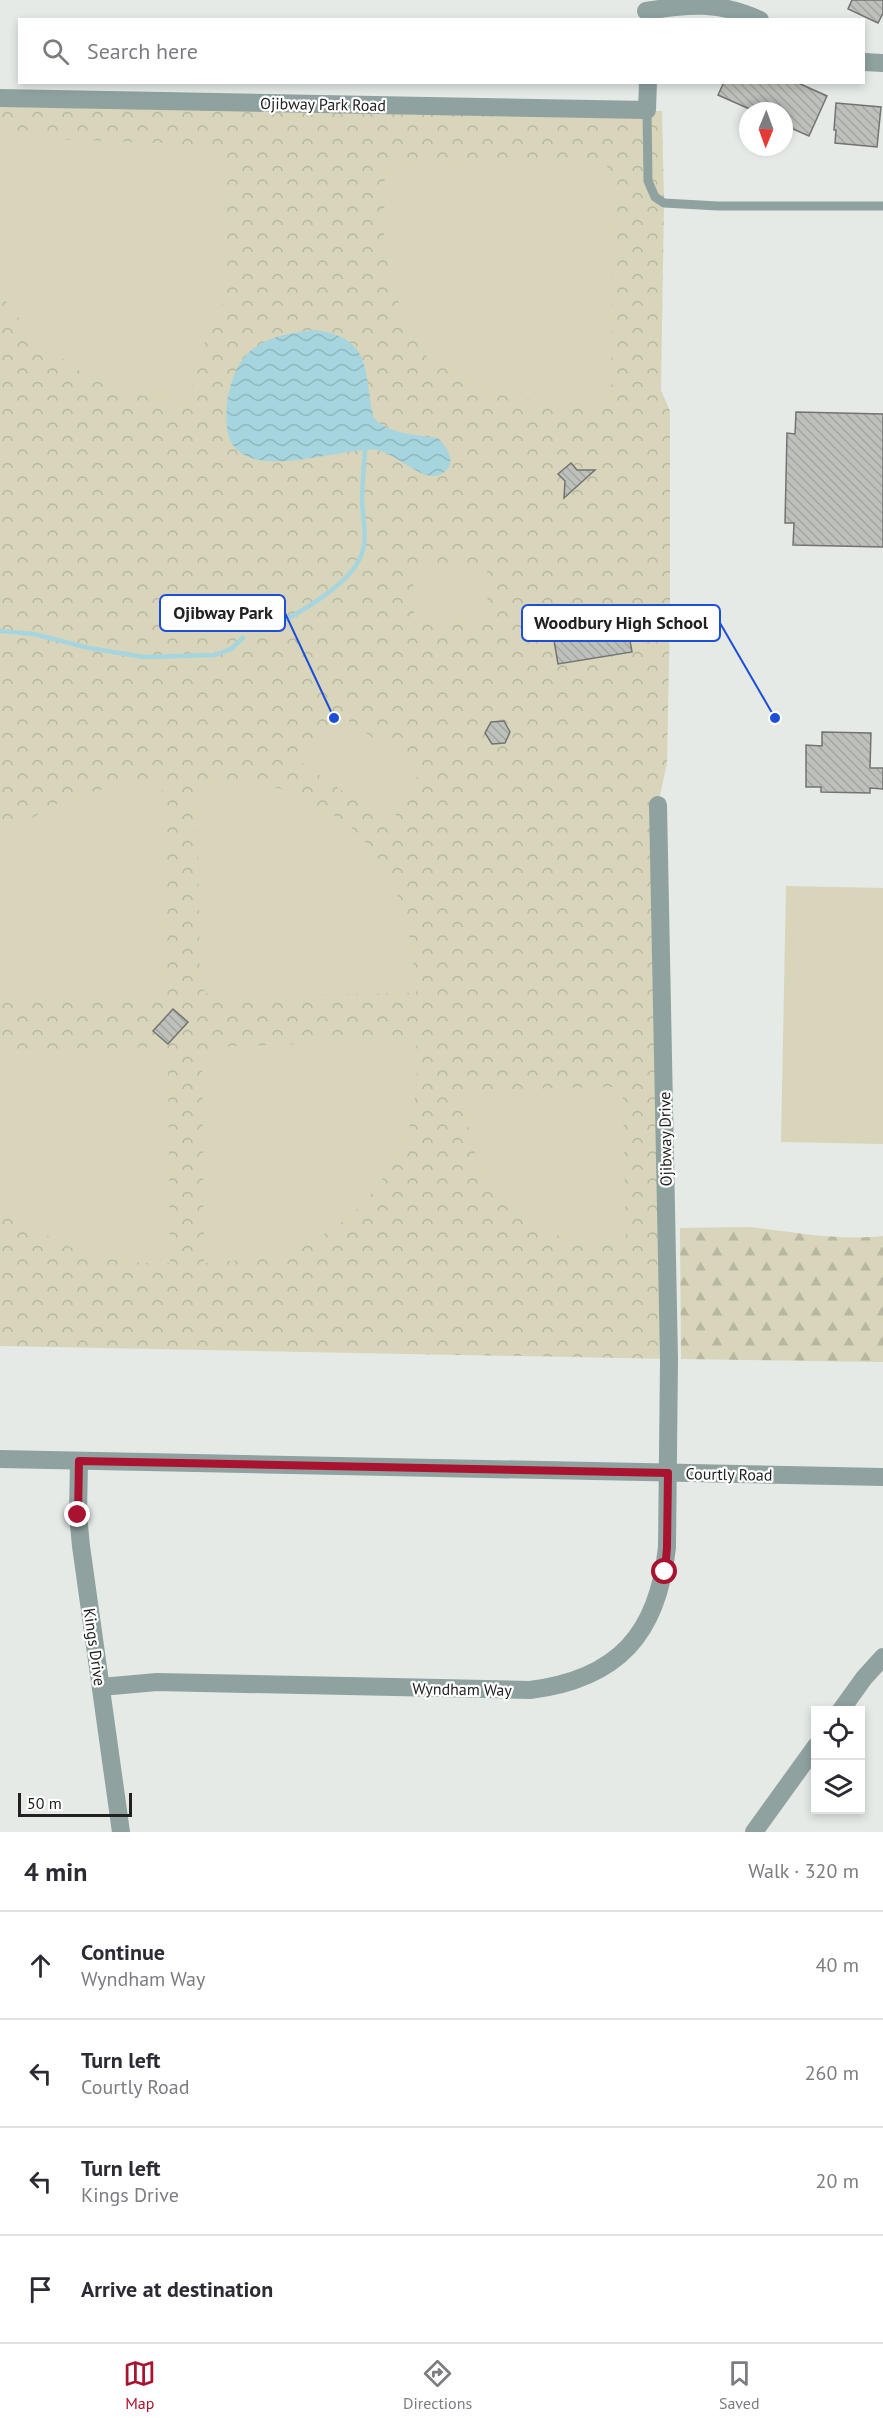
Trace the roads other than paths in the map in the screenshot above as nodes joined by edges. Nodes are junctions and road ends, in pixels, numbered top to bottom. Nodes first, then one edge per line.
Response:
1 (646, 10) edge
2 (755, 18) edge
3 (865, 62) edge
4 (883, 63) edge
5 (648, 84) edge
6 (0, 98) edge
7 (647, 110) junction
8 (883, 206) edge
9 (658, 805) dead end
10 (0, 1459) edge
11 (79, 1461) junction
12 (668, 1473) junction
13 (883, 1477) edge
14 (883, 1657) edge
15 (101, 1687) junction
16 (844, 1706) edge
17 (811, 1753) edge
18 (121, 1832) edge
19 (754, 1832) edge

1 - 2 street
3 - 4 street
5 - 7 street
6 - 7 street, Ojibway Park Road
7 - 8 lane
9 - 12 street, Ojibway Drive
10 - 11 street, Courtly Road
11 - 12 street, Courtly Road
11 - 15 street, Kings Drive
12 - 13 street, Courtly Road
12 - 15 street, Wyndham Way
14 - 16 street
15 - 18 street, Kings Drive
17 - 19 street

